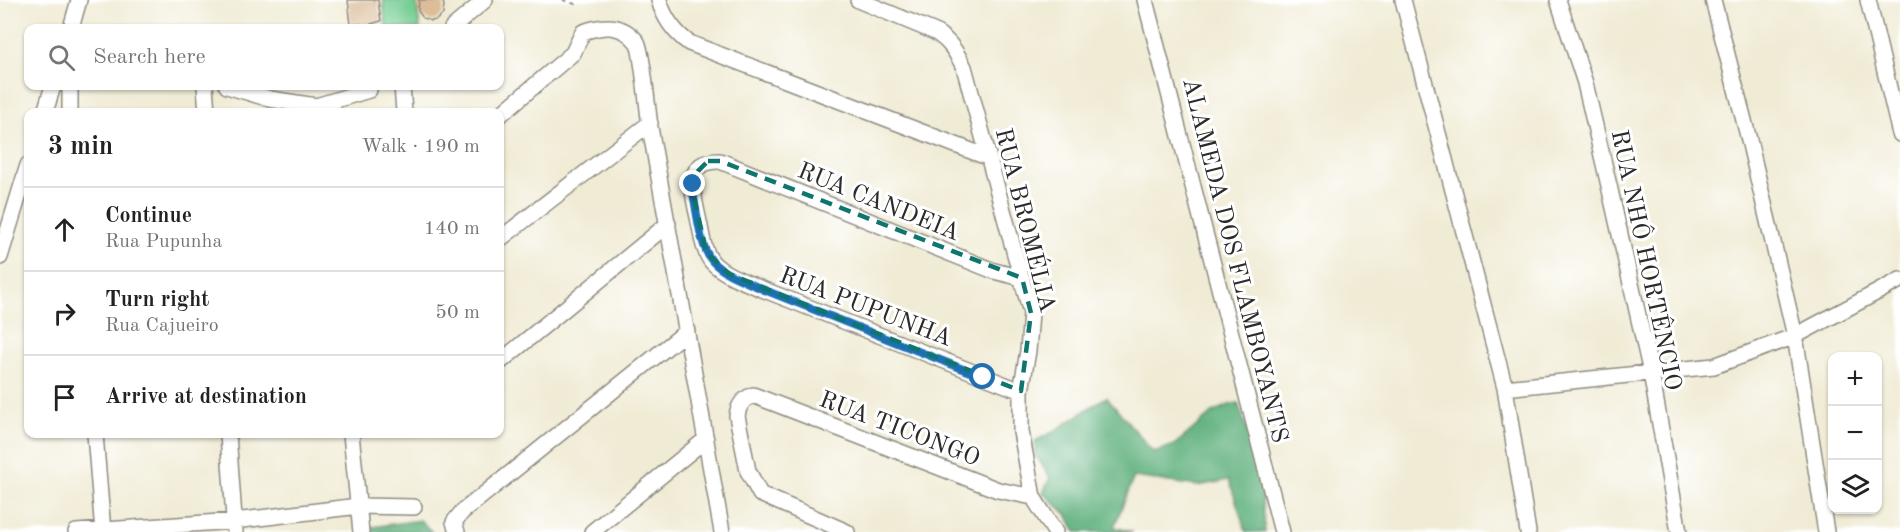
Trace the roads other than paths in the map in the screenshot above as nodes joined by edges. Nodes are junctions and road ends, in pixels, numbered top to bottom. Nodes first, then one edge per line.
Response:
1 (79, 0) edge
2 (484, 0) edge
3 (858, 0) edge
4 (1145, 0) edge
5 (1403, 0) edge
6 (1558, 0) edge
7 (1713, 0) edge
8 (1868, 0) edge
9 (659, 2) edge
10 (72, 24) edge
11 (457, 24) edge
12 (52, 90) edge
13 (70, 90) edge
14 (205, 90) edge
15 (240, 90) edge
16 (369, 90) dead end
17 (402, 90) edge
18 (46, 108) edge
19 (70, 108) edge
20 (207, 108) edge
21 (311, 108) edge
22 (319, 108) edge
23 (404, 108) edge
24 (504, 112) edge
25 (650, 123) junction
26 (1900, 134) edge
27 (987, 157) junction
28 (720, 162) joint
29 (24, 178) edge
30 (668, 224) junction
31 (504, 236) edge
32 (0, 256) edge
33 (1022, 278) junction
34 (1900, 280) edge
35 (687, 332) junction
36 (1795, 336) junction
37 (504, 359) edge
38 (1651, 373) junction
39 (1505, 388) junction
40 (1021, 391) junction
41 (95, 438) edge
42 (228, 438) edge
43 (351, 438) edge
44 (706, 440) junction
45 (1033, 497) junction
46 (359, 506) junction
47 (414, 507) dead end
48 (234, 527) edge
49 (103, 531) edge
50 (76, 532) edge
51 (361, 532) edge
52 (457, 532) edge
53 (592, 532) edge
54 (722, 532) edge
55 (847, 532) edge
56 (1055, 532) edge
57 (1282, 532) edge
58 (1528, 532) edge
59 (1679, 532) edge
60 (1826, 532) edge

1 - 10 street
2 - 11 street
3 - 27 street, RUA BROMÉLIA
4 - 57 street, ALAMEDA DOS FLAMBOYANTS
5 - 39 street
6 - 38 street, RUA NHÔ HORTÊNCIO
7 - 36 street
8 - 26 street
9 - 27 street
12 - 18 street
13 - 19 street
14 - 20 street
15 - 21 street
16 - 22 street
17 - 23 street
24 - 25 street
25 - 30 street
25 - 31 street
27 - 33 street, RUA BROMÉLIA
28 - 33 street, RUA CANDEIA
28 - 40 street, RUA PUPUNHA
29 - 32 street
30 - 35 street
30 - 37 street
33 - 40 street, RUA BROMÉLIA
34 - 36 street
35 - 44 street
35 - 52 street
36 - 38 street
36 - 60 street
38 - 39 street
38 - 59 street, RUA NHÔ HORTÊNCIO
39 - 58 street
40 - 45 street, RUA BROMÉLIA
41 - 49 street
42 - 48 street
43 - 46 street
44 - 53 street
44 - 54 street
45 - 55 street, RUA TICONGO
45 - 56 street, RUA BROMÉLIA
46 - 47 street
46 - 48 street
46 - 51 street
48 - 49 street
49 - 50 street

